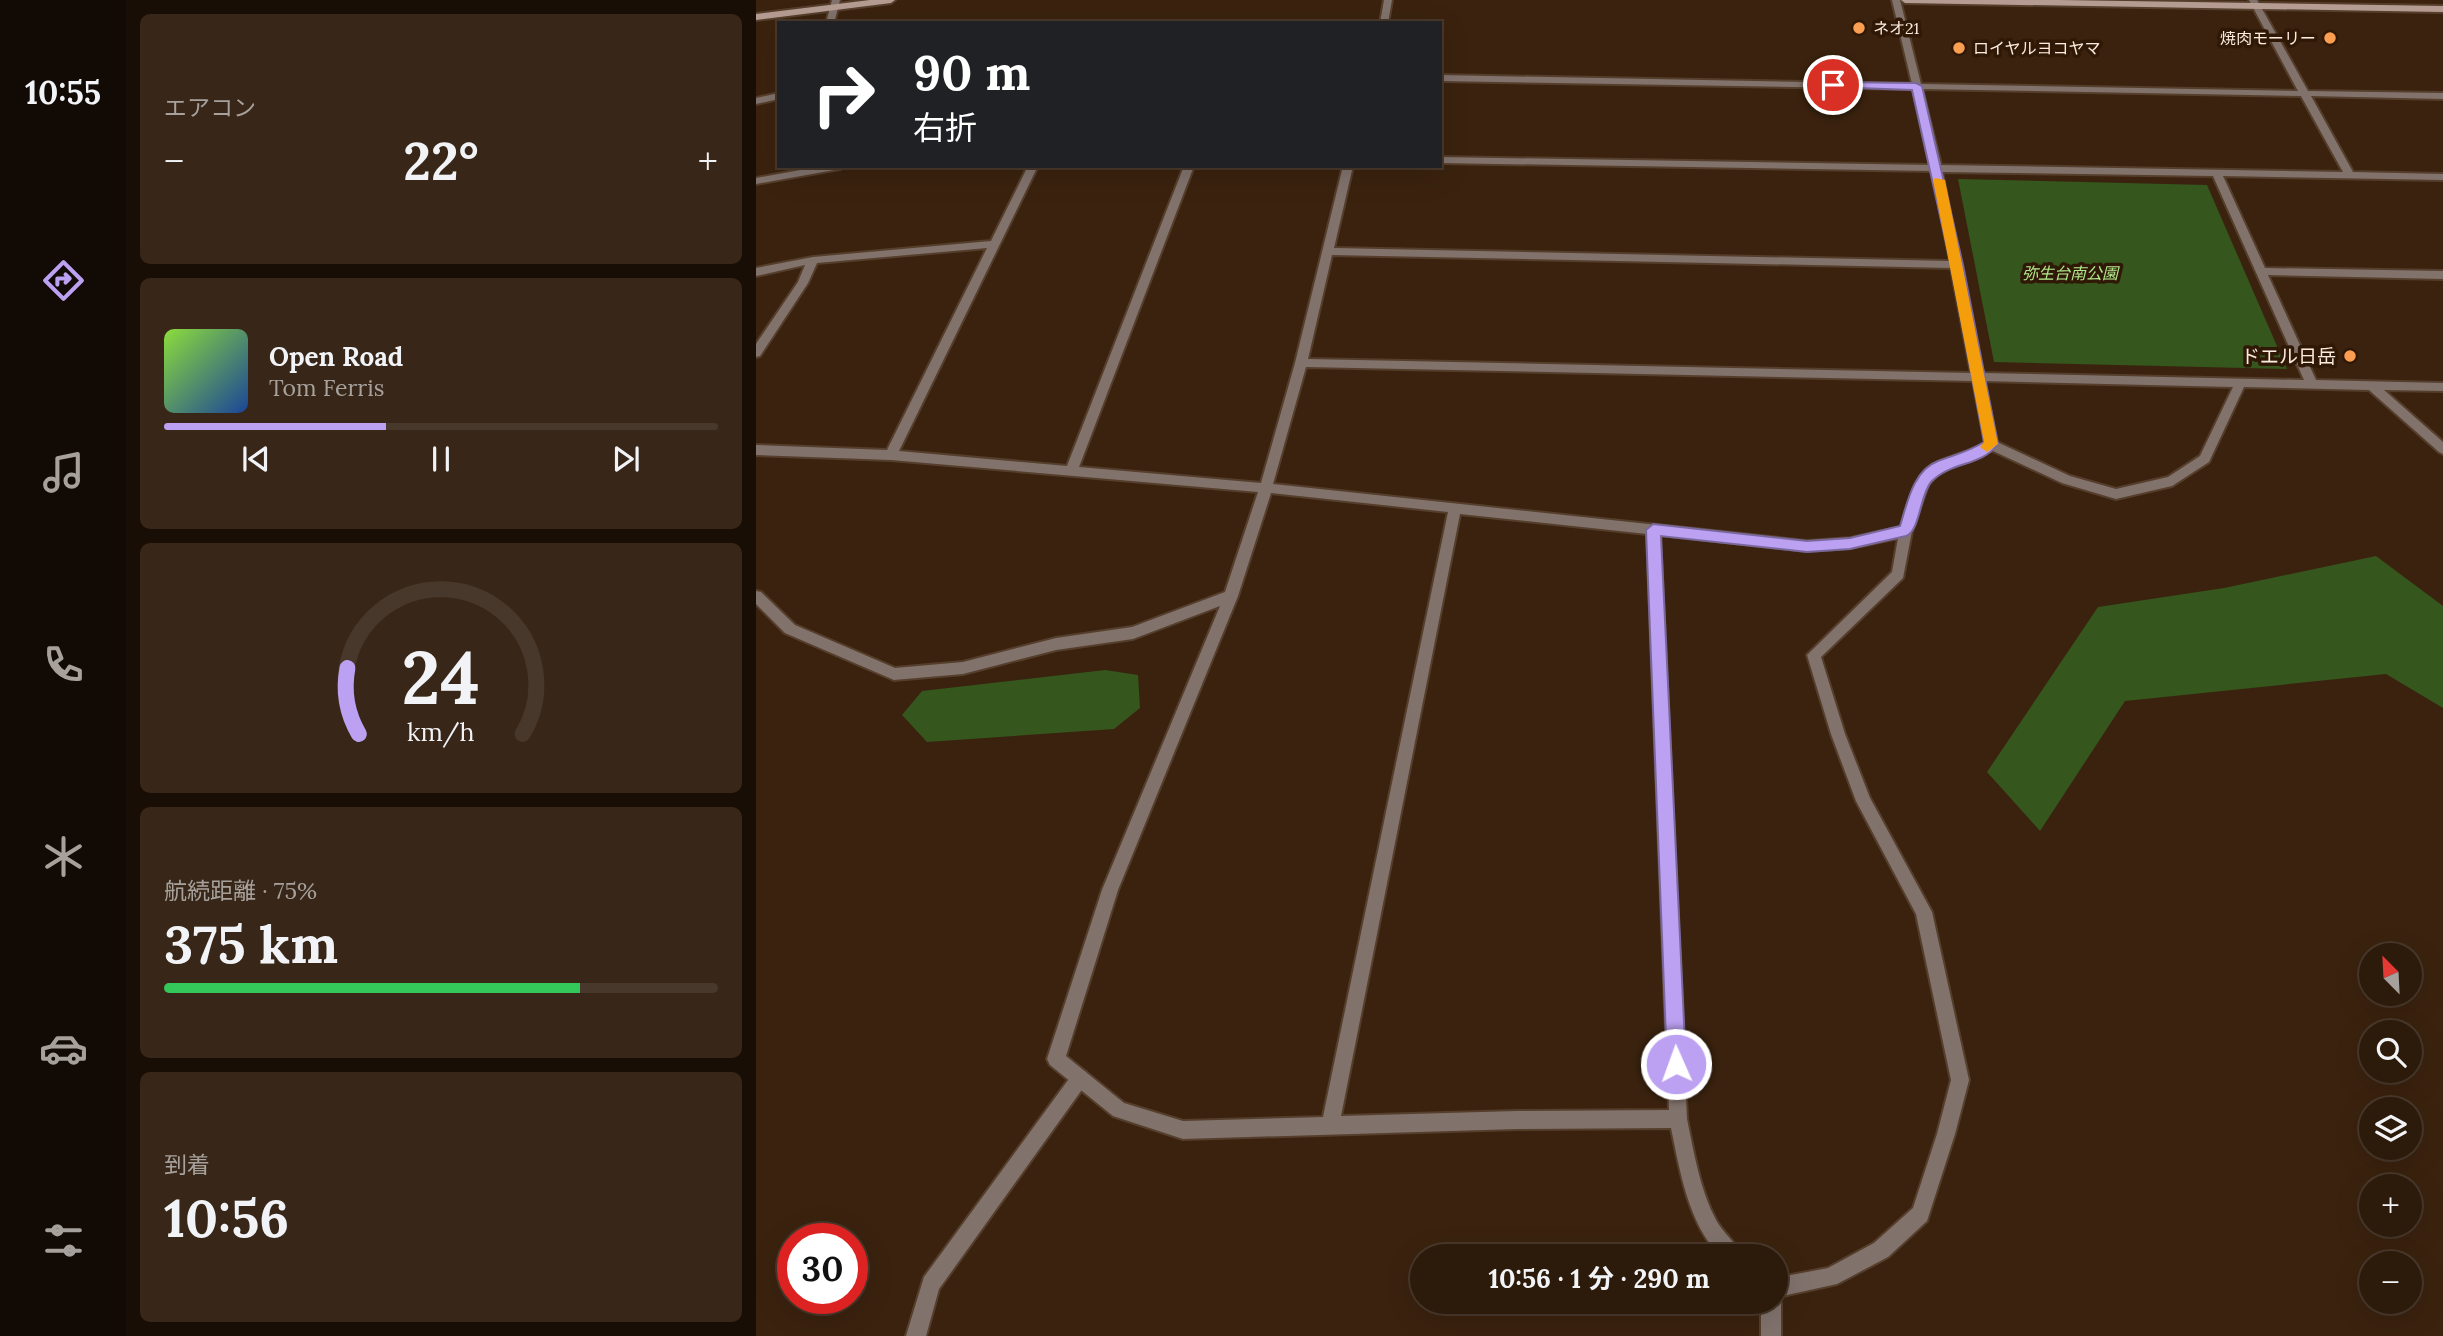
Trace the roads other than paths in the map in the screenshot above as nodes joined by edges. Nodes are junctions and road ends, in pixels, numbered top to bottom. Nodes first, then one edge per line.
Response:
1 (891, 0) edge
2 (1388, 0) edge
3 (1896, 0) edge
4 (1905, 0) edge
5 (835, 3) edge
6 (2255, 3) edge
7 (2443, 9) edge
8 (756, 17) edge
9 (831, 21) edge
10 (1384, 21) edge
11 (1442, 78) edge
12 (1916, 86) junction
13 (2303, 94) junction
14 (777, 96) edge
15 (2443, 96) edge
16 (756, 101) edge
17 (1442, 160) edge
18 (829, 168) edge
19 (1032, 168) edge
20 (1188, 168) edge
21 (1348, 168) edge
22 (1937, 169) junction
23 (2217, 174) junction
24 (2350, 176) junction
25 (2443, 177) edge
26 (756, 181) edge
27 (995, 244) junction
28 (1328, 251) junction
29 (814, 260) junction
30 (1957, 265) junction
31 (2260, 271) junction
32 (756, 272) edge
33 (2443, 275) edge
34 (756, 353) edge
35 (1301, 362) junction
36 (1980, 378) junction
37 (2240, 384) junction
38 (2312, 384) junction
39 (2371, 385) junction
40 (2443, 387) edge
41 (1991, 444) junction
42 (2443, 449) edge
43 (756, 450) edge
44 (891, 455) junction
45 (1071, 472) junction
46 (1266, 488) junction
47 (1455, 508) junction
48 (1653, 530) junction
49 (1906, 531) junction
50 (756, 596) edge
51 (1231, 596) junction
52 (1080, 1078) junction
53 (1678, 1119) junction
54 (1331, 1127) junction
55 (1719, 1244) edge
56 (1788, 1286) edge
57 (1771, 1314) edge
58 (916, 1336) edge
59 (1771, 1336) edge

1 - 5 main road
2 - 10 street
3 - 12 street
4 - 6 main road
5 - 8 main road
5 - 9 street
6 - 7 main road
6 - 13 street
11 - 12 street
12 - 13 street
12 - 22 street
13 - 15 street
13 - 24 street
14 - 16 street
17 - 22 street
18 - 26 street
19 - 27 street
20 - 45 street
21 - 28 street
22 - 23 street
22 - 30 street
23 - 24 street
23 - 31 street
24 - 25 street
27 - 29 street
27 - 44 street
28 - 30 street
28 - 35 street
29 - 32 street
29 - 34 street
30 - 36 street
31 - 33 street
31 - 38 street
35 - 36 street
35 - 46 street
36 - 37 street
36 - 41 street
37 - 38 street
37 - 41 street
38 - 39 street
39 - 40 street
39 - 42 street
41 - 49 street
43 - 44 street
44 - 45 street
45 - 46 street
46 - 47 street
46 - 51 street
47 - 48 street
47 - 54 street
48 - 49 street
48 - 53 street
49 - 56 street
50 - 51 street
51 - 52 street
52 - 54 street
52 - 58 street
53 - 54 street
53 - 55 street
57 - 59 street

